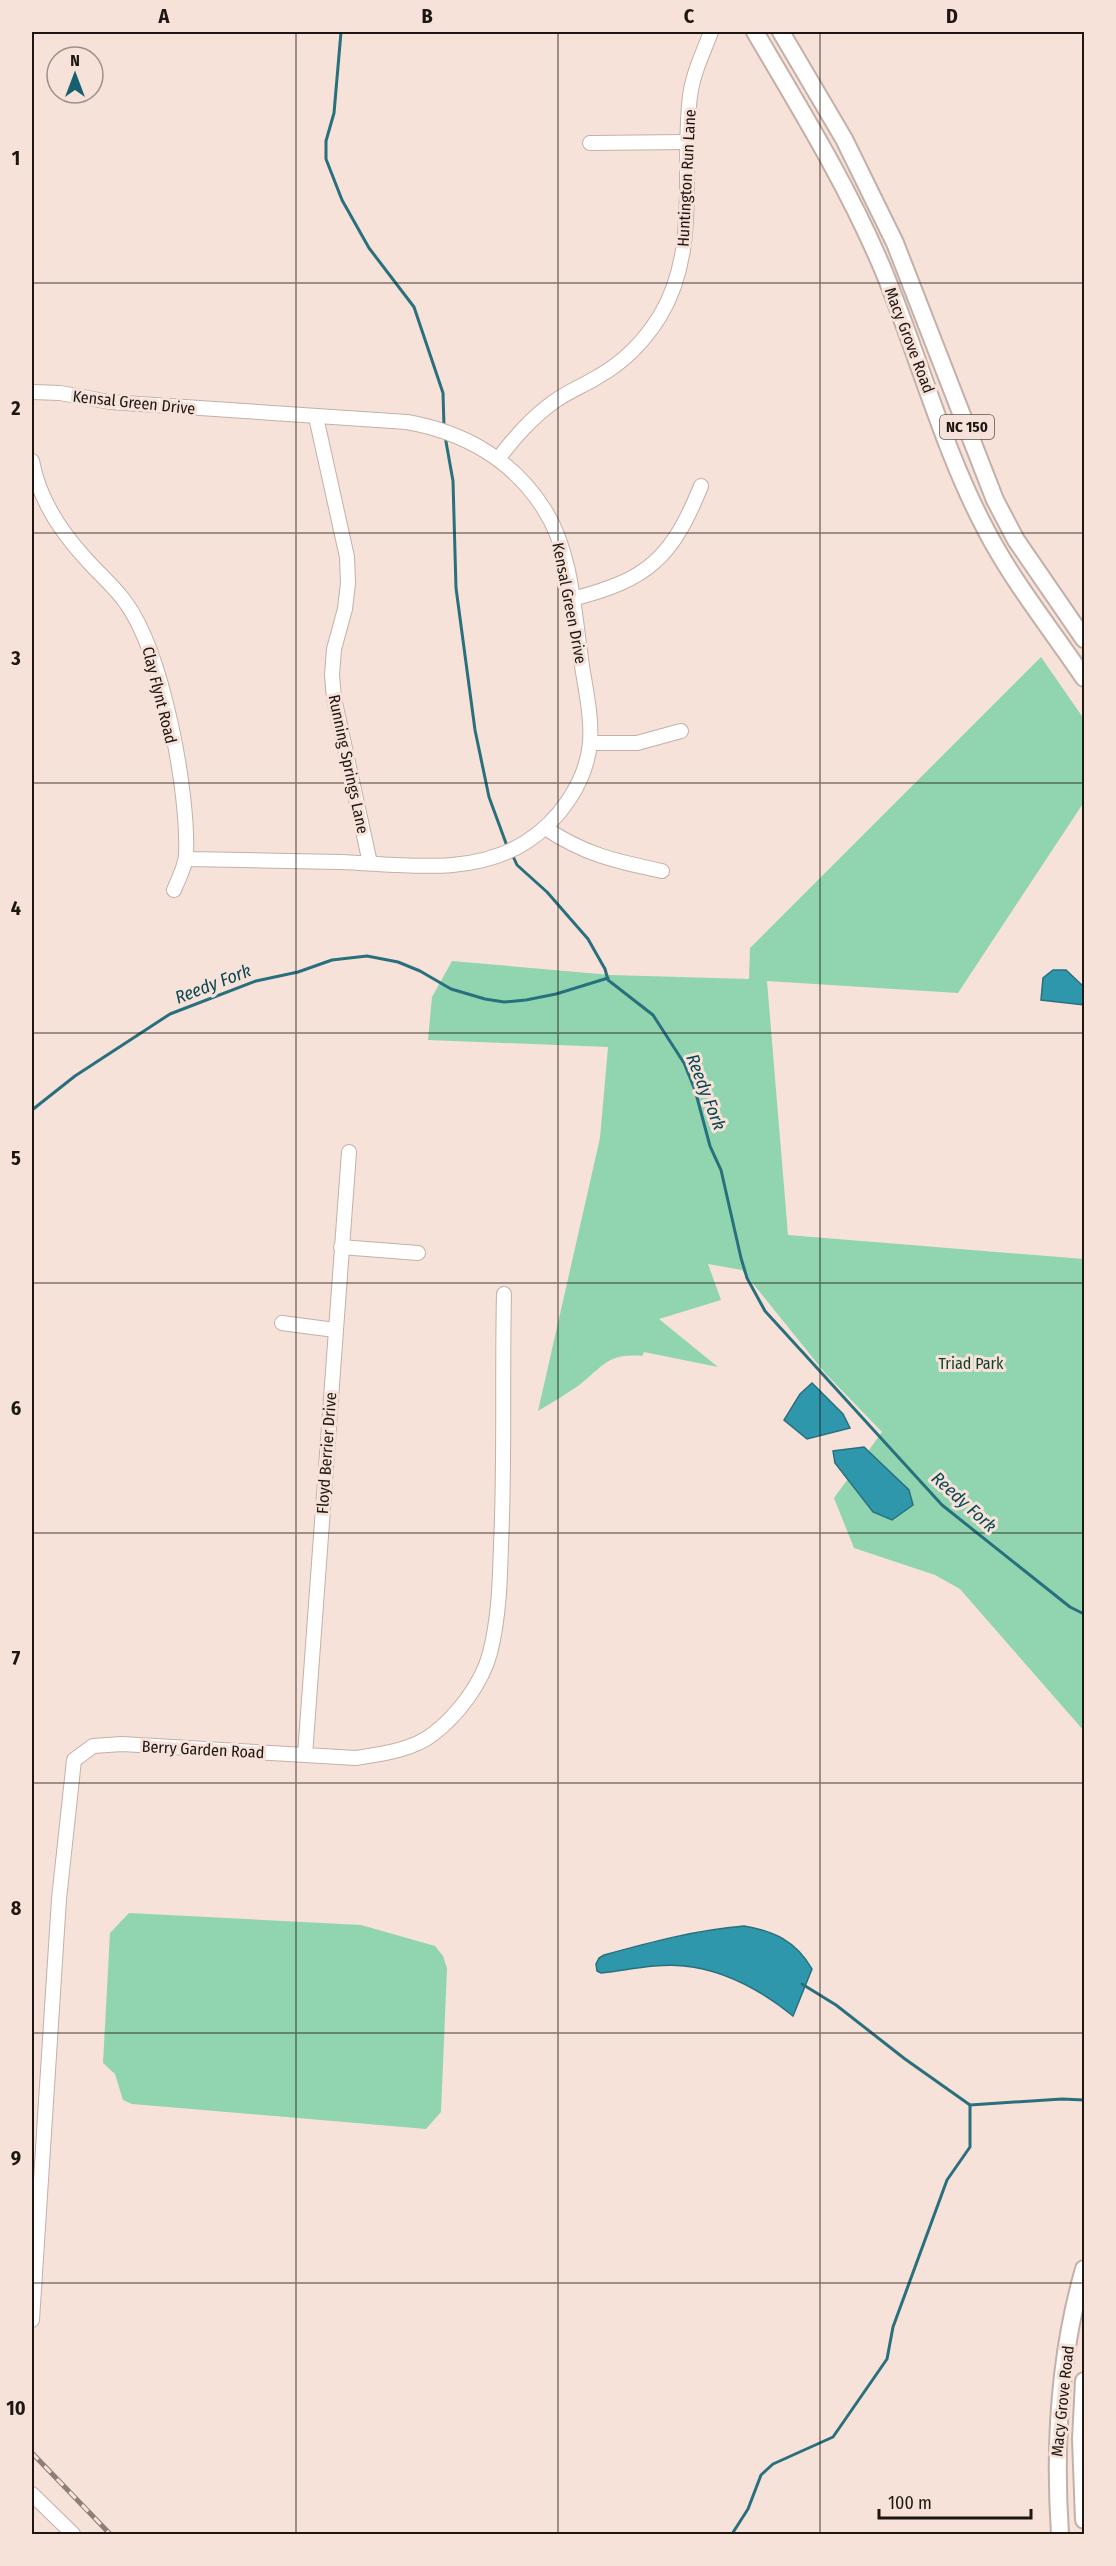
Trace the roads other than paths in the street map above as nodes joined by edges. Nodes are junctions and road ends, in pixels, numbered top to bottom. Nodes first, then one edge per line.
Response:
1 (755, 32) edge
2 (768, 32) edge
3 (781, 32) edge
4 (712, 33) edge
5 (836, 124) junction
6 (687, 142) junction
7 (590, 143) dead end
8 (907, 332) junction
9 (32, 392) edge
10 (316, 417) junction
11 (976, 453) junction
12 (498, 459) junction
13 (32, 461) edge
14 (701, 486) dead end
15 (572, 599) junction
16 (1084, 639) edge
17 (1084, 678) edge
18 (681, 731) dead end
19 (590, 743) junction
20 (545, 828) junction
21 (186, 859) junction
22 (370, 863) junction
23 (662, 871) dead end
24 (174, 890) dead end
25 (349, 1152) dead end
26 (341, 1247) junction
27 (418, 1252) dead end
28 (504, 1294) dead end
29 (282, 1323) dead end
30 (335, 1330) junction
31 (305, 1755) junction
32 (1084, 2269) edge
33 (32, 2320) edge
34 (1084, 2380) edge
35 (32, 2494) edge
36 (1084, 2520) edge
37 (73, 2535) edge
38 (1060, 2535) edge

1 - 8 main road, Macy Grove Road / NC 150
2 - 5 main road
3 - 5 main road, Macy Grove Road / NC 150
4 - 6 street, Huntington Run Lane
5 - 11 main road, Macy Grove Road / NC 150
6 - 7 street
6 - 12 street, Huntington Run Lane
8 - 11 main road
8 - 17 main road, Macy Grove Road / NC 150
9 - 10 street, Kensal Green Drive
10 - 12 street, Kensal Green Drive
10 - 22 street, Running Springs Lane
11 - 16 main road, Macy Grove Road / NC 150
12 - 15 street, Kensal Green Drive
13 - 21 street, Clay Flynt Road
14 - 15 street
15 - 19 street, Kensal Green Drive
18 - 19 street
19 - 20 street, Kensal Green Drive
20 - 22 street, Kensal Green Drive
20 - 23 street
21 - 22 street, Kensal Green Drive
21 - 24 street, Clay Flynt Road
25 - 26 street, Floyd Berrier Drive
26 - 27 street
26 - 30 street, Floyd Berrier Drive
28 - 31 street, Berry Garden Road
29 - 30 street
30 - 31 street, Floyd Berrier Drive
31 - 33 street, Berry Garden Road
32 - 38 main road, Macy Grove Road
34 - 36 main road, Macy Grove Road
35 - 37 street

